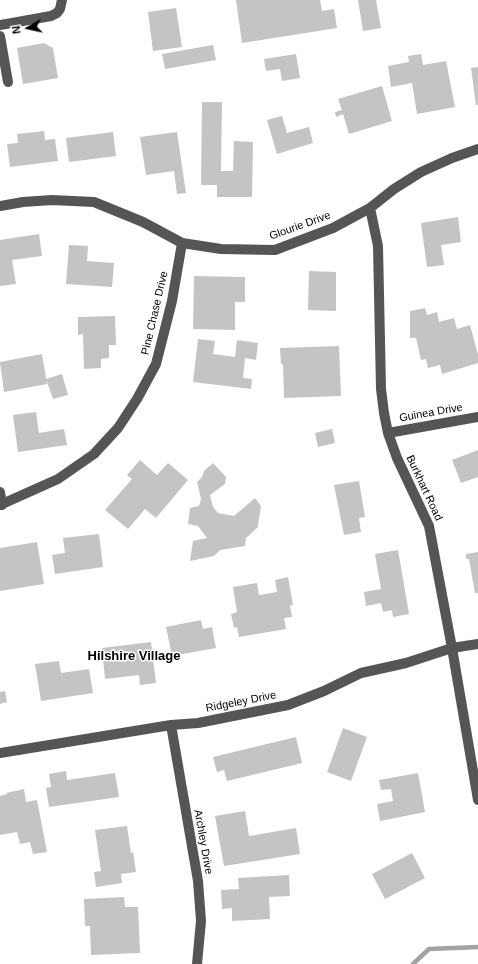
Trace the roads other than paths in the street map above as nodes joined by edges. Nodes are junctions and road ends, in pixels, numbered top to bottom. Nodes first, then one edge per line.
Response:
1 (62, 0) edge
2 (0, 25) edge
3 (0, 36) edge
4 (8, 82) dead end
5 (478, 150) edge
6 (0, 206) edge
7 (370, 208) junction
8 (182, 242) junction
9 (478, 417) edge
10 (388, 433) junction
11 (0, 492) edge
12 (1, 505) edge
13 (478, 644) edge
14 (452, 648) junction
15 (171, 725) junction
16 (0, 753) edge
17 (478, 800) edge
18 (197, 964) edge

1 - 2 street
3 - 4 street
5 - 7 street, Glourie Drive
6 - 8 street, Glourie Drive
7 - 8 street, Glourie Drive
7 - 10 street, Burkhart Road
8 - 12 street, Pine Chase Drive
9 - 10 street, Guinea Drive
10 - 14 street, Burkhart Road
11 - 12 street
13 - 14 street, Ridgeley Drive
14 - 15 street, Ridgeley Drive
14 - 17 street, Burkhart Road
15 - 16 street, Ridgeley Drive
15 - 18 street, Archley Drive

